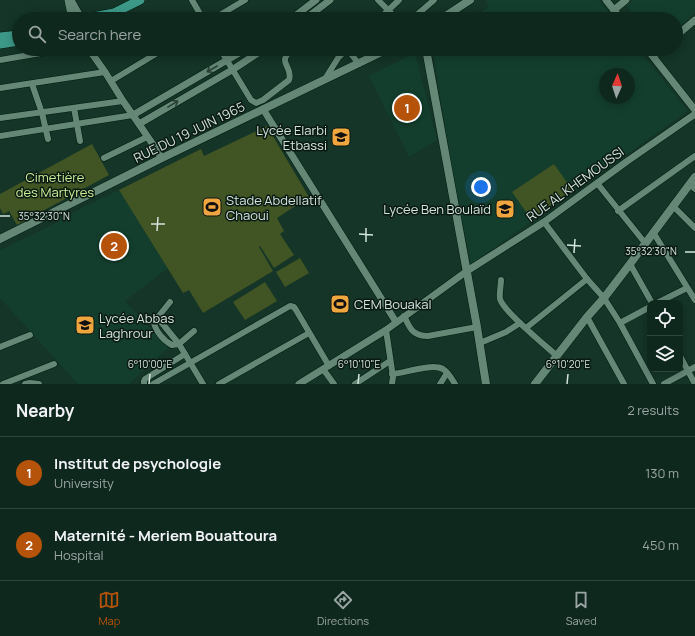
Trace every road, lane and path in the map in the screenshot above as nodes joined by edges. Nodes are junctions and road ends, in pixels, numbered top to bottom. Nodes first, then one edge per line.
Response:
1 (68, 0) edge
2 (72, 0) edge
3 (140, 0) edge
4 (192, 0) edge
5 (245, 0) edge
6 (316, 0) edge
7 (330, 0) edge
8 (378, 0) edge
9 (399, 0) edge
10 (434, 0) edge
11 (470, 0) edge
12 (606, 0) edge
13 (626, 0) edge
14 (388, 10) joint
15 (614, 10) joint
16 (74, 12) edge
17 (76, 12) edge
18 (116, 12) edge
19 (200, 12) edge
20 (225, 12) edge
21 (300, 12) edge
22 (314, 12) edge
23 (420, 12) edge
24 (452, 12) edge
25 (695, 20) edge
26 (683, 30) edge
27 (12, 35) edge
28 (0, 37) edge
29 (12, 42) edge
30 (0, 44) edge
31 (23, 56) edge
32 (95, 56) edge
33 (153, 56) edge
34 (224, 56) edge
35 (234, 56) edge
36 (253, 56) edge
37 (286, 56) edge
38 (340, 56) edge
39 (353, 56) edge
40 (374, 56) edge
41 (427, 56) edge
42 (653, 56) edge
43 (0, 60) edge
44 (227, 60) junction
45 (359, 64) junction
46 (232, 70) junction
47 (105, 72) junction
48 (325, 79) junction
49 (111, 82) junction
50 (32, 84) junction
51 (0, 88) edge
52 (123, 101) junction
53 (74, 108) junction
54 (694, 108) edge
55 (264, 109) junction
56 (42, 113) junction
57 (133, 115) junction
58 (0, 118) edge
59 (78, 124) junction
60 (139, 124) junction
61 (46, 129) junction
62 (0, 136) edge
63 (147, 137) junction
64 (48, 139) dead end
65 (80, 141) dead end
66 (695, 156) edge
67 (104, 158) dead end
68 (162, 158) junction
69 (695, 177) edge
70 (597, 183) junction
71 (692, 187) edge
72 (673, 206) junction
73 (618, 211) junction
74 (544, 222) junction
75 (695, 228) edge
76 (653, 232) junction
77 (0, 239) edge
78 (645, 243) junction
79 (630, 264) junction
80 (467, 271) junction
81 (587, 279) junction
82 (501, 280) dead end
83 (687, 288) junction
84 (604, 298) junction
85 (650, 300) edge
86 (663, 300) edge
87 (695, 300) edge
88 (170, 302) dead end
89 (647, 308) edge
90 (404, 316) junction
91 (586, 317) junction
92 (396, 322) junction
93 (520, 323) junction
94 (620, 323) junction
95 (477, 327) junction
96 (526, 328) junction
97 (386, 330) junction
98 (194, 331) dead end
99 (309, 333) junction
100 (30, 335) dead end
101 (480, 343) junction
102 (179, 344) junction
103 (0, 346) edge
104 (185, 354) junction
105 (557, 356) junction
106 (390, 361) junction
107 (190, 362) junction
108 (683, 362) edge
109 (54, 364) dead end
110 (695, 367) edge
111 (326, 368) junction
112 (688, 371) junction
113 (447, 373) junction
114 (392, 374) junction
115 (484, 382) edge
116 (539, 383) edge
117 (3, 384) edge
118 (25, 384) edge
119 (36, 384) edge
120 (144, 384) edge
121 (153, 384) edge
122 (203, 384) edge
123 (219, 384) edge
124 (299, 384) edge
125 (334, 384) edge
126 (356, 384) edge
127 (392, 384) edge
128 (440, 384) edge
129 (455, 384) edge
130 (624, 384) edge
131 (653, 384) edge
132 (664, 384) edge
133 (695, 384) edge

1 - 16 street
2 - 17 street
3 - 18 main road
4 - 19 street
5 - 20 street
6 - 21 street
7 - 22 street
8 - 14 street
9 - 14 street
10 - 23 street
11 - 24 main road
12 - 15 street
13 - 15 street
25 - 26 street
27 - 28 main road
29 - 30 main road
31 - 43 street
32 - 47 street
33 - 49 street
34 - 44 street
35 - 44 street
36 - 46 street
37 - 46 street
38 - 48 street
39 - 45 street
40 - 45 main road, RUE DU 19 JUIN 1965
41 - 80 main road
42 - 54 street
44 - 46 street
44 -> 57 street
45 - 48 main road, RUE DU 19 JUIN 1965
60 -> 46 street
47 - 49 street
47 - 50 street
48 - 55 main road, RUE DU 19 JUIN 1965
49 - 52 street
50 - 51 street
50 - 56 street
52 - 53 street
52 - 57 street
53 - 56 street
53 - 59 street
54 - 70 street, RUE AL KHEMOUSSI
55 - 68 main road, RUE DU 19 JUIN 1965
55 - 92 street
56 - 58 street
56 - 61 street
57 - 59 street
57 - 60 street
59 - 61 street
59 - 65 street
60 - 63 street
61 - 62 street
61 - 64 street
63 - 67 street
63 - 68 street
66 - 73 street
68 - 77 main road, RUE DU 19 JUIN 1965
69 - 71 main road
70 - 73 street
70 - 74 street, RUE AL KHEMOUSSI
71 - 72 main road
72 - 75 street
72 - 76 main road
73 - 78 street
74 - 80 street, RUE AL KHEMOUSSI
74 - 81 street
76 - 78 main road
76 - 83 street
78 - 79 main road
79 - 84 main road
79 - 85 street
80 - 90 street, RUE AL KHEMOUSSI
80 - 95 main road
81 - 84 street
81 - 96 street
82 - 93 street
83 - 86 street
83 - 87 street
84 - 91 main road
84 - 94 street
88 - 102 street
89 - 94 street
90 - 92 street, RUE AL KHEMOUSSI
90 - 95 street
91 - 105 main road
91 - 130 street
92 - 97 street, RUE AL KHEMOUSSI
93 - 96 street
93 - 101 street
94 - 131 street
95 - 101 main road
96 - 105 street
97 - 106 street
97 - 111 street, RUE AL KHEMOUSSI
98 - 102 street
99 - 107 street
99 - 111 street
99 - 123 street
100 - 103 street
101 - 115 main road
102 - 104 street
104 - 107 street
104 - 120 street
105 - 116 main road
106 - 114 street
106 - 126 street
107 - 121 street
107 - 122 street
108 - 112 street
109 - 117 street
110 - 112 street
111 - 124 street, RUE AL KHEMOUSSI
111 - 125 street
112 - 132 street
112 - 133 street
113 - 114 street
113 - 128 street
113 - 129 street
114 - 127 street
118 - 119 street

